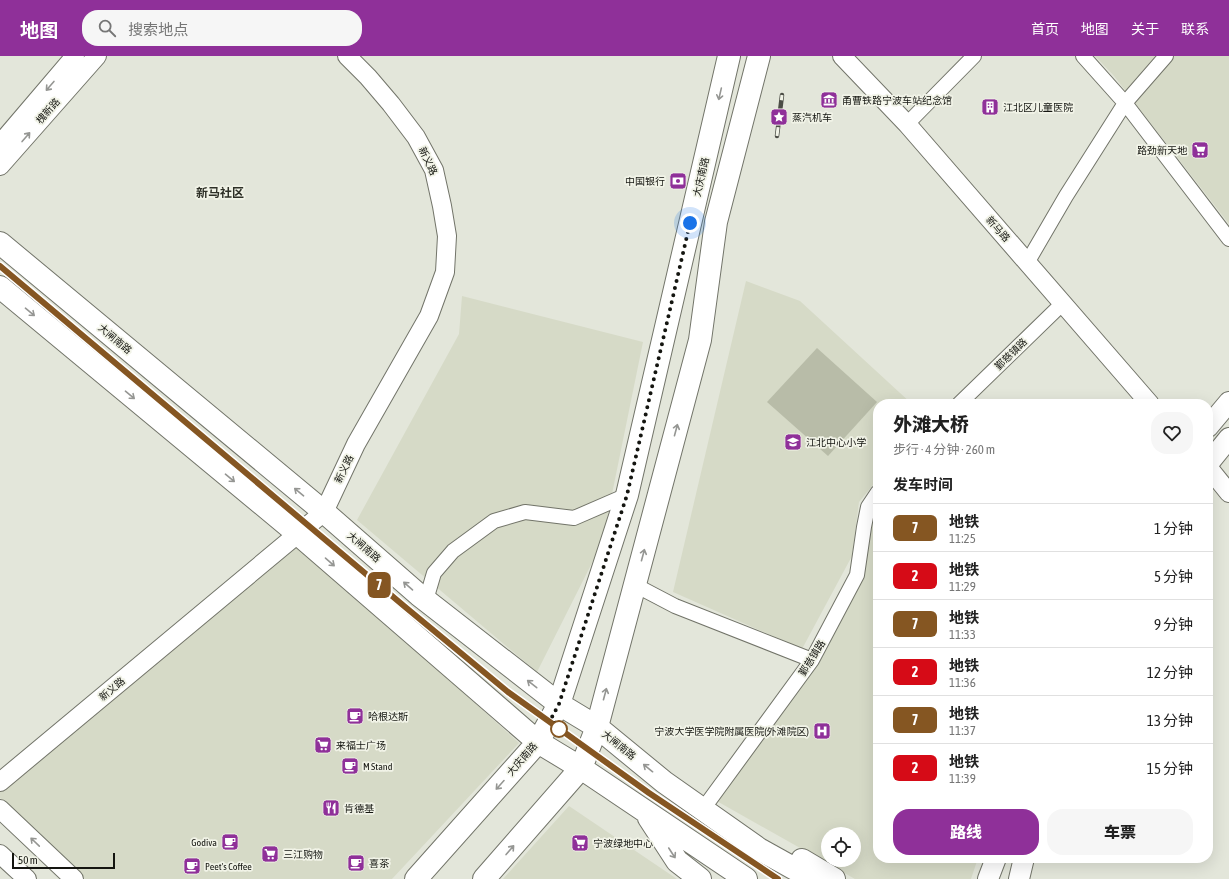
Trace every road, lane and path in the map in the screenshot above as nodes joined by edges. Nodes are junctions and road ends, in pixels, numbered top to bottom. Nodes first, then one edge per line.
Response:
1 (75, 56) edge
2 (97, 56) edge
3 (347, 56) edge
4 (729, 56) edge
5 (759, 56) edge
6 (842, 56) edge
7 (974, 56) edge
8 (1082, 56) edge
9 (1166, 56) edge
10 (1125, 103) junction
11 (907, 124) junction
12 (0, 144) edge
13 (0, 166) edge
14 (1229, 239) edge
15 (0, 243) edge
16 (1027, 263) junction
17 (0, 287) edge
18 (1062, 304) junction
19 (964, 399) edge
20 (1146, 399) edge
21 (1229, 402) edge
22 (1213, 421) edge
23 (1229, 438) edge
24 (1213, 459) edge
25 (1213, 472) edge
26 (1229, 493) edge
27 (627, 495) junction
28 (873, 500) edge
29 (324, 512) junction
30 (298, 534) junction
31 (635, 585) junction
32 (426, 600) junction
33 (812, 660) junction
34 (559, 704) junction
35 (597, 727) junction
36 (538, 742) junction
37 (581, 768) junction
38 (0, 782) edge
39 (664, 782) junction
40 (706, 805) junction
41 (0, 809) edge
42 (643, 809) junction
43 (0, 854) edge
44 (994, 863) edge
45 (1023, 863) edge
46 (745, 878) edge
47 (26, 879) edge
48 (74, 879) edge
49 (416, 879) edge
50 (484, 879) edge
51 (700, 879) edge
52 (813, 879) edge
53 (834, 879) edge
54 (988, 879) edge
55 (1019, 879) edge

1 -> 12 street, 槐新路
13 -> 2 street, 槐新路
3 - 29 street, 新义路
4 -> 27 main road, 大庆南路
31 -> 5 main road
6 - 11 street, 新马路
7 - 11 street
8 - 10 street
9 - 10 street
10 - 14 street
10 - 16 street
11 - 16 street, 新马路
29 -> 15 main road, 大闸南路
16 - 18 street, 新马路
17 -> 30 main road
18 - 19 street, 鄞慈镇路
18 - 20 street, 新马路
21 - 22 main road
23 - 24 main road
25 - 26 street
27 - 32 street
27 - 34 main road, 大庆南路
28 - 33 street, 鄞慈镇路
29 - 30 street, 新义路
32 -> 29 main road, 大闸南路
30 -> 36 main road
30 - 38 street, 新义路
31 - 33 street
35 -> 31 main road
34 -> 32 main road, 大闸南路
33 - 40 street, 鄞慈镇路
34 - 35 main road, 大闸南路
34 - 36 main road, 大庆南路
35 - 37 main road
39 -> 35 main road, 大闸南路
36 - 37 main road
36 -> 49 main road, 大庆南路
37 - 42 main road
50 -> 37 main road
39 - 40 main road
39 - 52 main road, 大闸南路
40 - 53 main road
48 -> 41 street
42 - 46 main road
42 -> 51 main road
43 - 47 street
44 - 54 main road
45 - 55 main road

